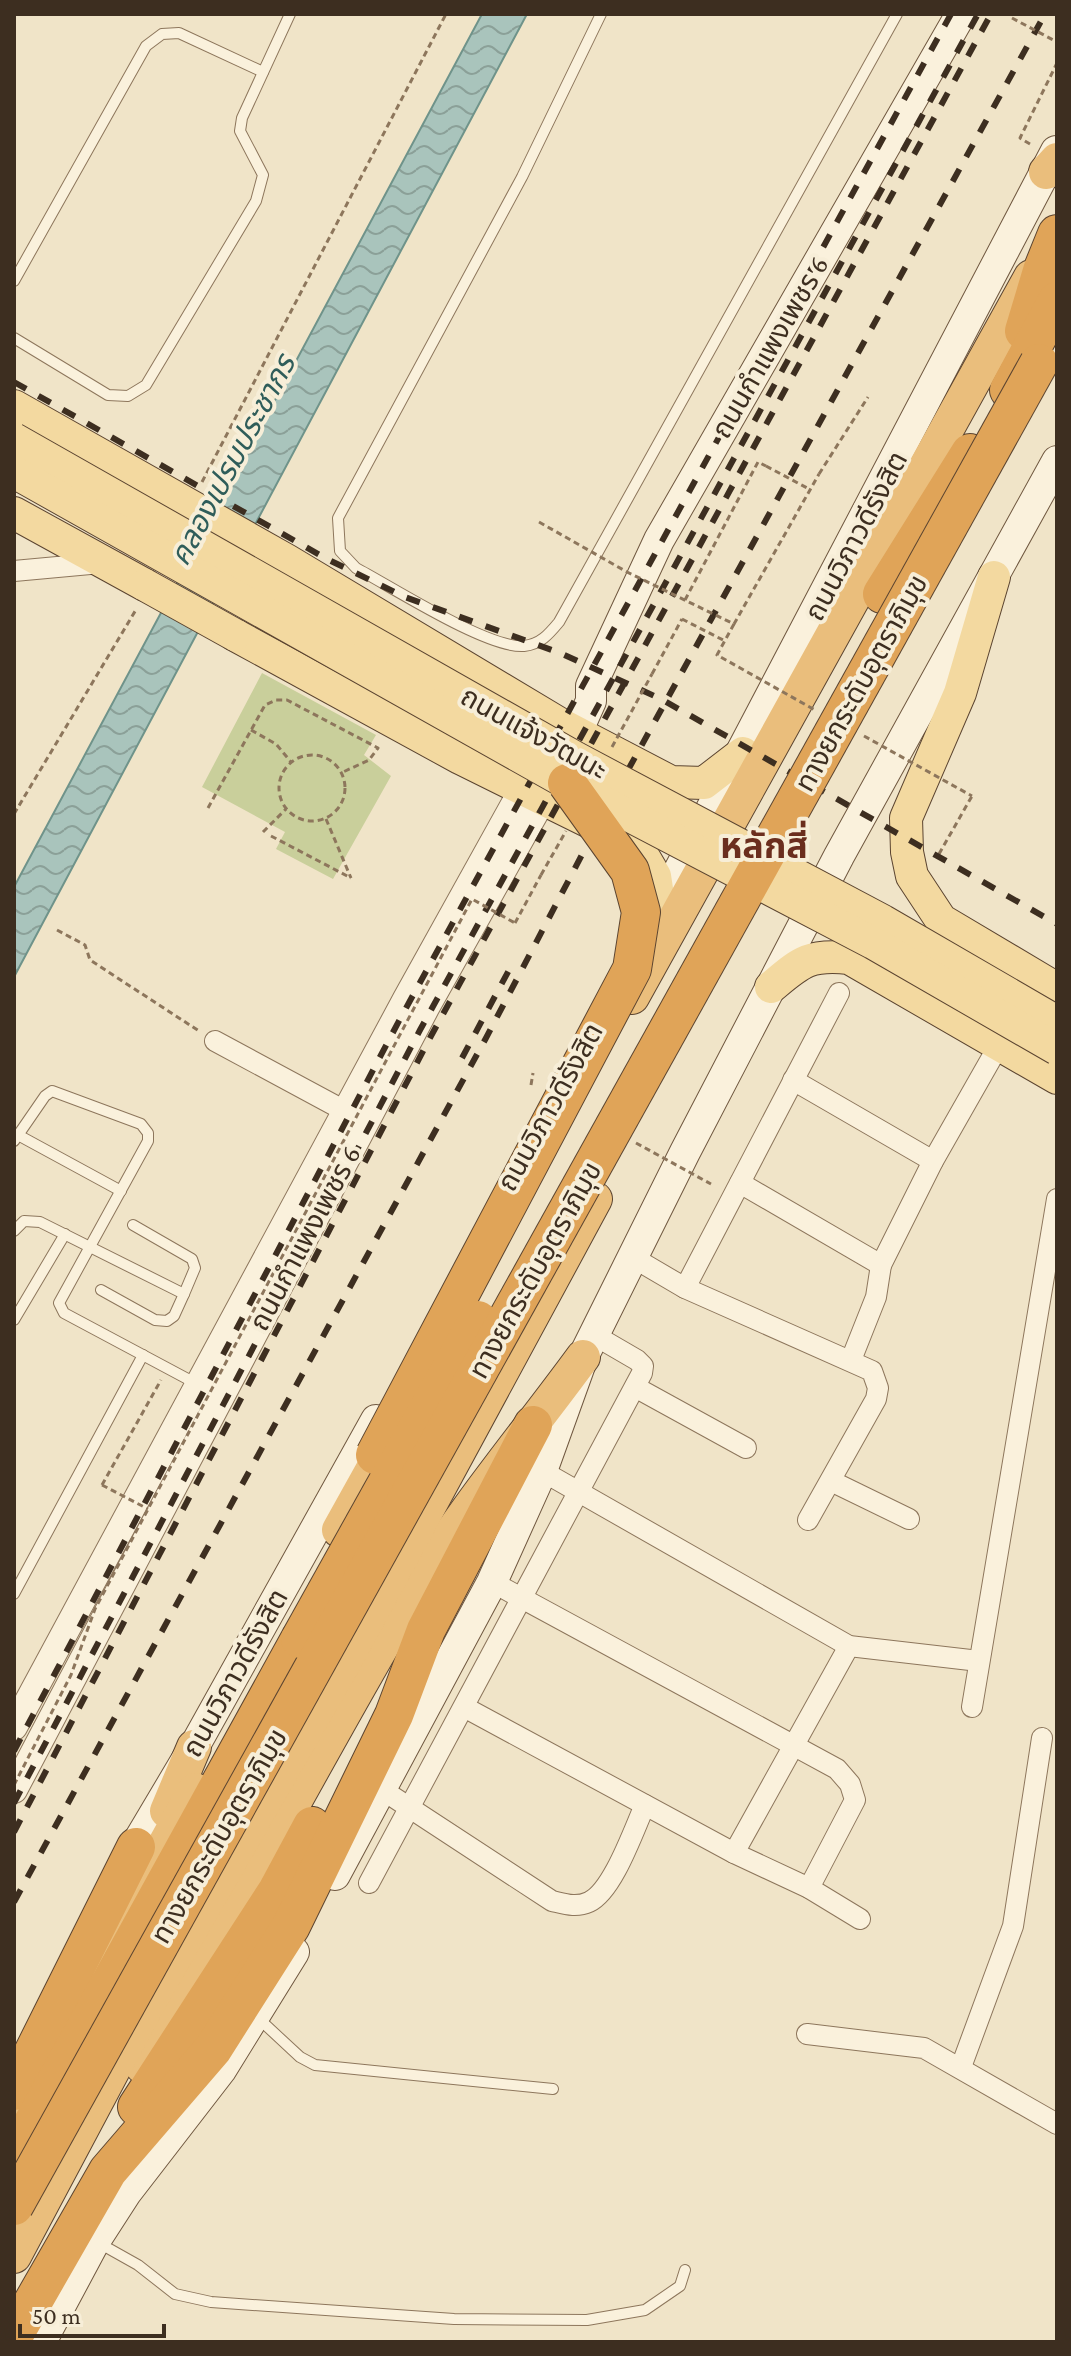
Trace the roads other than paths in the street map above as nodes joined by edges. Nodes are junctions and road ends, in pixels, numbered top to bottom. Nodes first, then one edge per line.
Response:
1 (290, 14) edge
2 (601, 14) edge
3 (897, 14) edge
4 (961, 14) edge
5 (263, 72) junction
6 (1053, 160) edge
7 (1057, 233) edge
8 (14, 281) edge
9 (1057, 301) edge
10 (14, 338) edge
11 (1053, 350) edge
12 (1006, 396) junction
13 (14, 406) edge
14 (14, 439) edge
15 (1055, 469) edge
16 (14, 472) edge
17 (14, 513) edge
18 (101, 563) junction
19 (14, 571) edge
20 (994, 577) junction
21 (497, 687) junction
22 (569, 729) junction
23 (743, 753) junction
24 (460, 758) junction
25 (544, 791) junction
26 (660, 909) junction
27 (941, 920) junction
28 (889, 981) junction
29 (771, 987) junction
30 (1057, 989) edge
31 (839, 993) dead end
32 (1057, 1022) edge
33 (215, 1041) road end
34 (999, 1045) junction
35 (1057, 1049) edge
36 (1057, 1078) edge
37 (793, 1080) junction
38 (345, 1111) junction
39 (16, 1138) edge
40 (933, 1161) junction
41 (740, 1183) junction
42 (121, 1191) junction
43 (1057, 1199) edge
44 (133, 1225) dead end
45 (14, 1231) edge
46 (65, 1234) junction
47 (89, 1247) junction
48 (632, 1257) junction
49 (881, 1265) junction
50 (685, 1288) junction
51 (101, 1290) dead end
52 (184, 1294) junction
53 (14, 1320) edge
54 (588, 1346) junction
55 (143, 1355) junction
56 (851, 1360) junction
57 (197, 1384) junction
58 (635, 1387) junction
59 (533, 1425) junction
60 (746, 1448) dead end
61 (542, 1471) junction
62 (831, 1481) junction
63 (579, 1492) junction
64 (909, 1519) dead end
65 (808, 1520) dead end
66 (492, 1582) junction
67 (14, 1594) edge
68 (522, 1599) junction
69 (300, 1639) junction
70 (57, 1646) junction
71 (849, 1646) junction
72 (83, 1659) junction
73 (979, 1661) junction
74 (464, 1707) junction
75 (972, 1707) dead end
76 (14, 1727) edge
77 (1042, 1738) dead end
78 (194, 1747) junction
79 (794, 1747) junction
80 (14, 1787) edge
81 (381, 1789) junction
82 (645, 1805) junction
83 (410, 1807) junction
84 (136, 1847) junction
85 (734, 1853) junction
86 (369, 1883) dead end
87 (809, 1888) junction
88 (860, 1919) dead end
89 (121, 1922) junction
90 (256, 2017) junction
91 (807, 2034) dead end
92 (14, 2049) edge
93 (961, 2067) junction
94 (553, 2089) dead end
95 (14, 2091) edge
96 (14, 2116) edge
97 (1057, 2124) edge
98 (14, 2157) edge
99 (19, 2231) edge
100 (85, 2233) junction
101 (685, 2270) dead end
102 (14, 2335) edge
103 (41, 2342) edge

1 - 5 lane
2 - 3 lane
4 - 22 main road, ถนนกำแพงเพชร 6
5 - 8 lane
5 - 10 lane
6 - 23 main road, ถนนวิภาวดีรังสิต
7 - 12 highway
7 - 89 highway, ถนนวิภาวดีรังสิต
9 - 12 highway, ทางยกระดับอุตราภิมุข
11 - 99 highway, ทางยกระดับอุตราภิมุข, bridge
12 - 69 highway, ทางยกระดับอุตราภิมุข, bridge
13 - 21 main road, ถนนแจ้งวัฒนะ
14 - 32 main road, ถนนแจ้งวัฒนะ, bridge
15 - 20 main road
16 - 25 main road, ถนนแจ้งวัฒนะ, bridge
17 - 18 main road, ถนนแจ้งวัฒนะ
18 - 19 street
18 - 24 main road, ถนนแจ้งวัฒนะ, bridge
20 - 27 main road
20 - 29 main road
21 - 22 main road, ถนนแจ้งวัฒนะ
21 - 24 main road
22 - 23 main road, ถนนแจ้งวัฒนะ
22 - 25 main road, ถนนกำแพงเพชร 6
23 - 26 main road, ถนนวิภาวดีรังสิต
24 - 25 main road, ถนนแจ้งวัฒนะ
25 - 26 main road, ถนนแจ้งวัฒนะ
25 - 35 main road, ถนนแจ้งวัฒนะ, bridge
25 - 38 street, ถนนกำแพงเพชร 6
25 - 69 highway, bridge
25 - 72 street, ถนนกำแพงเพชร 6
26 - 78 main road, ถนนวิภาวดีรังสิต
27 - 28 main road
27 - 30 main road
28 - 29 main road
28 - 34 main road
29 - 48 main road
31 - 37 street
33 - 38 street
34 - 36 main road
34 - 40 street
37 - 40 street
37 - 41 street
38 - 57 street, ถนนกำแพงเพชร 6
39 - 42 lane
39 - 42 lane
40 - 49 street
41 - 49 street
41 - 50 street
42 - 47 lane
43 - 73 street
44 - 52 lane
45 - 46 lane
46 - 47 lane
46 - 53 lane
47 - 52 lane
47 - 55 lane
48 - 50 street
48 - 54 main road
49 - 56 street
50 - 56 street
51 - 52 lane
54 - 58 street
54 - 59 highway
54 - 61 main road
55 - 57 lane
55 - 67 lane
56 - 62 street
57 - 70 street, ถนนกำแพงเพชร 6
58 - 60 street
58 - 63 street
59 - 99 highway
59 - 100 highway
61 - 63 street
61 - 66 main road
62 - 64 street
62 - 65 street
63 - 68 street
63 - 71 street
66 - 68 street
66 - 81 main road
68 - 74 street
68 - 79 street
69 - 98 highway, ทางยกระดับอุตราภิมุข
70 - 72 street
70 - 76 street, ถนนกำแพงเพชร 6
71 - 73 street
71 - 79 street
72 - 80 street, ถนนกำแพงเพชร 6
73 - 75 street
74 - 82 street
74 - 83 street
77 - 93 street
78 - 84 main road, ถนนวิภาวดีรังสิต
78 - 89 highway
79 - 85 street
79 - 87 street
81 - 83 street
81 - 90 main road
82 - 83 street
82 - 85 street
83 - 86 street
84 - 92 main road, ถนนวิภาวดีรังสิต
84 - 95 highway
85 - 87 street
87 - 88 street
89 - 96 highway, ถนนวิภาวดีรังสิต
90 - 94 lane
90 - 100 main road
91 - 93 street
93 - 97 street
100 - 101 lane
100 - 102 highway
100 - 103 main road

